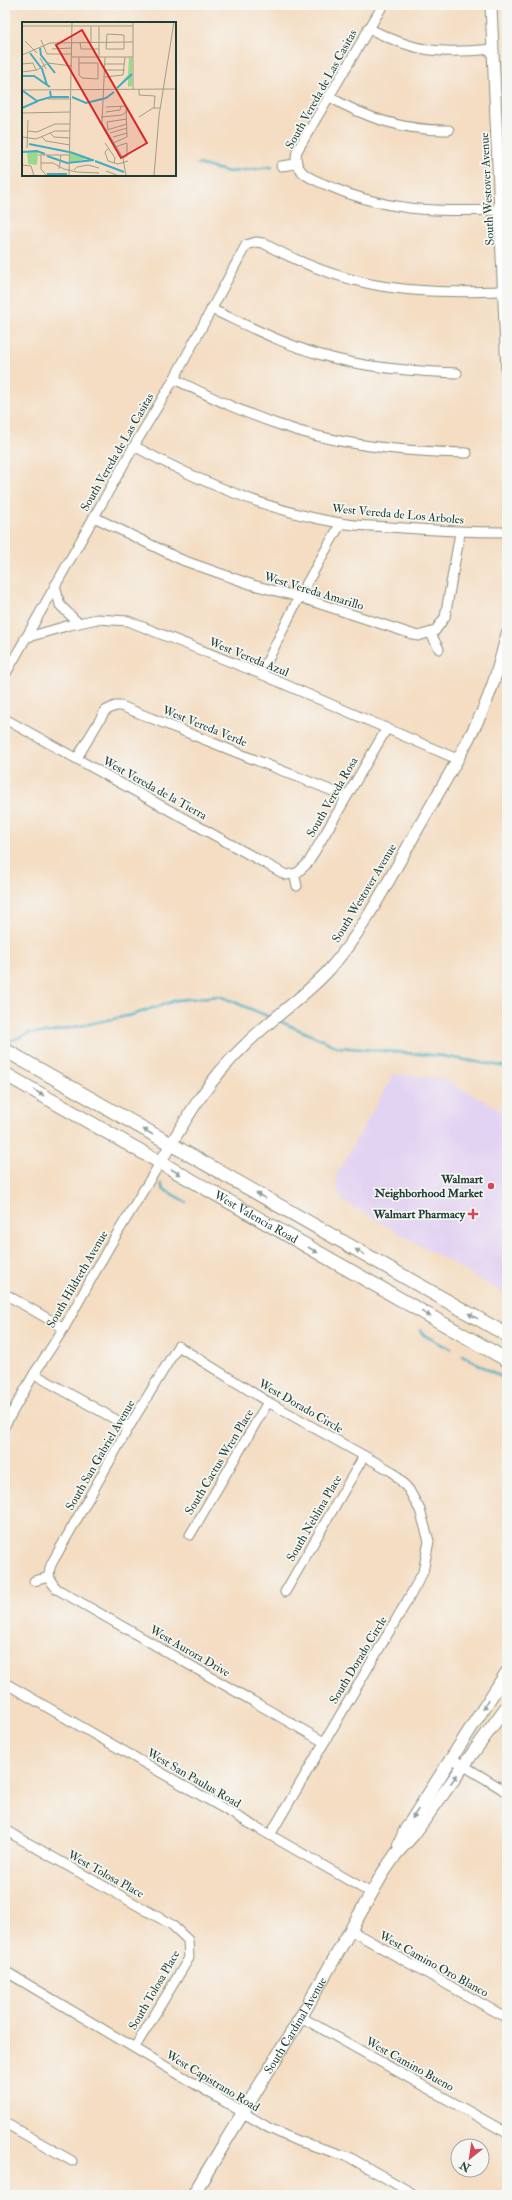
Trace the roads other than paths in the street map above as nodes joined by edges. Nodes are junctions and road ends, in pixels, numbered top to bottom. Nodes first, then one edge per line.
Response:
1 (382, 5) edge
2 (491, 5) edge
3 (368, 28) junction
4 (493, 49) junction
5 (328, 96) junction
6 (449, 130) dead end
7 (296, 164) junction
8 (281, 166) dead end
9 (501, 210) junction
10 (504, 291) junction
11 (211, 309) junction
12 (507, 358) edge
13 (507, 371) edge
14 (457, 373) dead end
15 (174, 379) junction
16 (134, 446) junction
17 (467, 453) dead end
18 (94, 517) junction
19 (341, 523) junction
20 (507, 532) edge
21 (460, 533) junction
22 (55, 585) junction
23 (299, 597) junction
24 (78, 623) junction
25 (431, 634) junction
26 (507, 634) edge
27 (25, 638) junction
28 (439, 649) dead end
29 (261, 674) junction
30 (5, 675) edge
31 (5, 719) edge
32 (387, 728) junction
33 (77, 758) junction
34 (457, 759) junction
35 (345, 796) junction
36 (294, 874) junction
37 (297, 886) dead end
38 (5, 1050) edge
39 (5, 1074) edge
40 (170, 1145) junction
41 (160, 1163) junction
42 (420, 1286) junction
43 (5, 1294) edge
44 (407, 1303) junction
45 (64, 1328) junction
46 (507, 1334) edge
47 (178, 1346) joint
48 (507, 1360) edge
49 (34, 1374) junction
50 (268, 1402) junction
51 (5, 1423) edge
52 (129, 1427) junction
53 (364, 1456) junction
54 (409, 1490) joint
55 (190, 1535) dead end
56 (49, 1577) junction
57 (34, 1581) dead end
58 (285, 1592) dead end
59 (507, 1672) edge
60 (5, 1683) edge
61 (507, 1706) edge
62 (324, 1742) junction
63 (451, 1758) junction
64 (464, 1766) junction
65 (507, 1792) edge
66 (5, 1830) edge
67 (270, 1836) junction
68 (396, 1854) junction
69 (371, 1893) junction
70 (350, 1930) junction
71 (189, 1944) joint
72 (5, 1971) edge
73 (301, 2017) junction
74 (507, 2018) edge
75 (135, 2047) junction
76 (241, 2113) junction
77 (5, 2123) edge
78 (507, 2133) edge
79 (72, 2161) dead end
80 (193, 2195) edge
81 (415, 2195) edge

1 - 3 street, South Vereda de Las Casitas
2 - 4 street, South Westover Avenue
3 - 4 street
3 - 5 street, South Vereda de Las Casitas
4 - 9 street, South Westover Avenue
5 - 6 street
5 - 7 street, South Vereda de Las Casitas
7 - 8 street
7 - 9 street
9 - 10 street, South Westover Avenue
10 - 11 street, South Vereda de Las Casitas
10 - 12 street, South Westover Avenue
11 - 14 street
11 - 15 street, South Vereda de Las Casitas
12 - 13 street, South Westover Avenue
15 - 16 street, South Vereda de Las Casitas
15 - 17 street
16 - 18 street, South Vereda de Las Casitas
16 - 19 street, West Vereda de Los Arboles
18 - 22 street, South Vereda de Las Casitas
18 - 23 street, West Vereda Amarillo
19 - 21 street, West Vereda de Los Arboles
19 - 23 street
20 - 21 street, West Vereda de Los Arboles
21 - 25 street
22 - 24 street
22 - 27 street, South Vereda de Las Casitas
23 - 25 street, West Vereda Amarillo
23 - 29 street
24 - 27 street, West Vereda Azul
24 - 29 street, West Vereda Azul
25 - 28 street
26 - 34 street, South Westover Avenue
27 - 30 street, South Vereda de Las Casitas
29 - 32 street, West Vereda Azul
31 - 33 street, West Vereda de la Tierra
32 - 34 street, West Vereda Azul
32 - 35 street, South Vereda Rosa
33 - 35 street, West Vereda Verde
33 - 36 street, West Vereda de la Tierra
34 - 40 street, South Westover Avenue
35 - 36 street, South Vereda Rosa
36 - 37 street
40 -> 38 main road, West Valencia Road
39 -> 41 main road, West Valencia Road
40 - 41 street, South Hildreth Avenue
42 -> 40 main road, West Valencia Road
41 -> 44 main road, West Valencia Road
41 - 45 street, South Hildreth Avenue
42 - 44 main road
46 -> 42 main road, West Valencia Road
43 - 45 street
44 -> 48 main road, West Valencia Road
45 - 49 street, South Hildreth Avenue
47 - 50 street, West Dorado Circle
47 - 52 street, South San Gabriel Avenue
49 - 51 street, South Hildreth Avenue
49 - 52 street
50 - 53 street, West Dorado Circle
50 - 55 street, South Cactus Wren Place
52 - 56 street, South San Gabriel Avenue
53 - 54 street, West Dorado Circle
53 - 58 street, South Neblina Place
54 - 62 street, South Dorado Circle
56 - 57 street
56 - 62 street, West Aurora Drive
59 -> 63 main road, South Cardinal Avenue
60 - 67 street, West San Paulus Road
61 - 64 main road, South Cardinal Avenue
62 - 67 street, South Dorado Circle
63 - 64 street
63 -> 68 main road, South Cardinal Avenue
64 - 65 street
68 -> 64 main road, South Cardinal Avenue
66 - 71 street, West Tolosa Place
67 - 69 street, West San Paulus Road
68 - 69 main road, South Cardinal Avenue
69 - 70 main road, South Cardinal Avenue
70 - 73 main road, South Cardinal Avenue
70 - 74 street, West Camino Oro Blanco
71 - 75 street, South Tolosa Place
72 - 75 street, West Capistrano Road
73 - 76 main road, South Cardinal Avenue
73 - 78 street, West Camino Bueno
75 - 76 street, West Capistrano Road
76 - 80 main road, South Cardinal Avenue
76 - 81 street, West Capistrano Road
77 - 79 street

